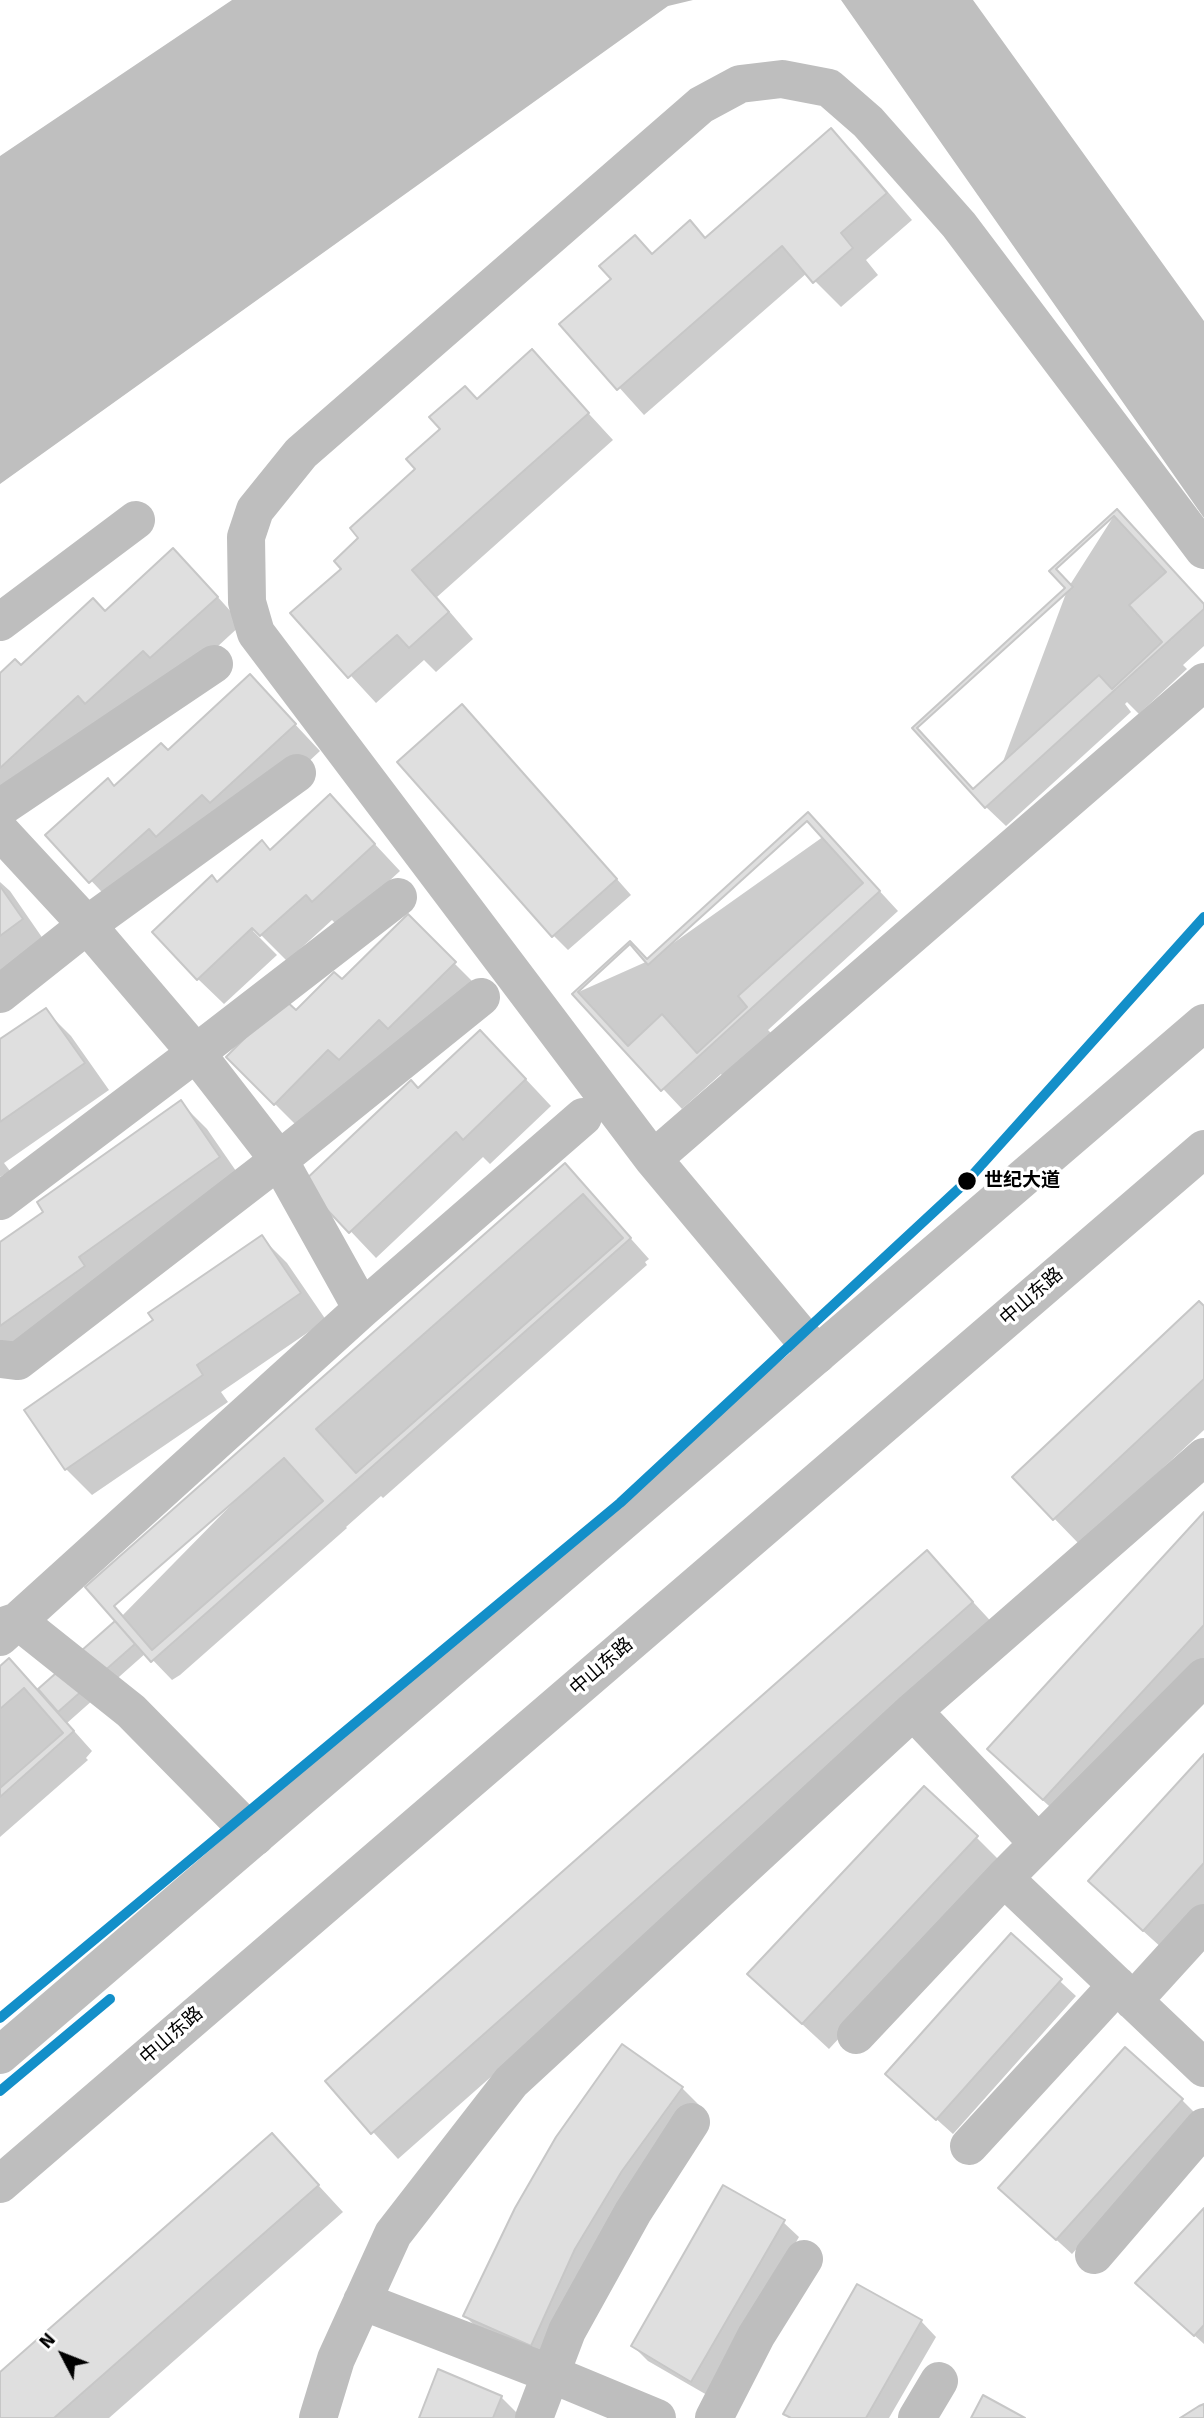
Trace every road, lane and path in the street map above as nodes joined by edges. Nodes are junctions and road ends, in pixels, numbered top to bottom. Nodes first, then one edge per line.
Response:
1 (136, 520) dead end
2 (1204, 550) edge
3 (0, 622) edge
4 (214, 664) dead end
5 (1204, 682) edge
6 (297, 773) dead end
7 (0, 808) edge
8 (0, 831) edge
9 (398, 897) dead end
10 (87, 925) junction
11 (0, 994) edge
12 (481, 997) dead end
13 (1204, 1023) edge
14 (197, 1053) junction
15 (583, 1117) dead end
16 (1204, 1149) edge
17 (653, 1159) junction
18 (279, 1160) junction
19 (0, 1201) edge
20 (362, 1308) junction
21 (817, 1355) junction
22 (0, 1359) edge
23 (1201, 1466) edge
24 (6, 1628) edge
25 (1204, 1677) edge
26 (913, 1711) junction
27 (255, 1837) junction
28 (1038, 1843) junction
29 (1004, 1878) junction
30 (1204, 1923) edge
31 (1125, 1993) junction
32 (856, 2035) dead end
33 (0, 2055) edge
34 (1204, 2068) edge
35 (691, 2122) dead end
36 (1204, 2127) edge
37 (969, 2146) dead end
38 (0, 2184) edge
39 (1094, 2255) dead end
40 (804, 2259) dead end
41 (362, 2301) junction
42 (551, 2374) junction
43 (939, 2381) dead end
44 (318, 2418) edge
45 (534, 2418) edge
46 (657, 2418) edge
47 (714, 2418) edge
48 (917, 2418) edge

1 - 3 main road
2 - 17 main road
4 - 7 main road
5 - 17 main road
6 - 10 main road
8 - 10 main road
9 - 14 main road
10 - 11 main road
10 - 14 main road
12 - 18 main road
13 - 21 main road
14 - 18 main road
14 - 19 main road
15 - 20 main road
16 - 38 main road, 中山东路
17 - 21 main road
18 - 20 main road
18 - 22 main road
20 - 24 main road
21 - 27 main road
23 - 26 main road
24 - 27 main road
25 - 28 main road
26 - 28 main road
26 - 41 main road
27 - 33 main road
28 - 29 main road
29 - 31 main road
29 - 32 main road
30 - 31 main road
31 - 34 main road
31 - 37 main road
35 - 42 main road
36 - 39 main road
40 - 47 main road
41 - 42 main road
41 - 44 main road
42 - 45 main road
42 - 46 main road
43 - 48 main road

